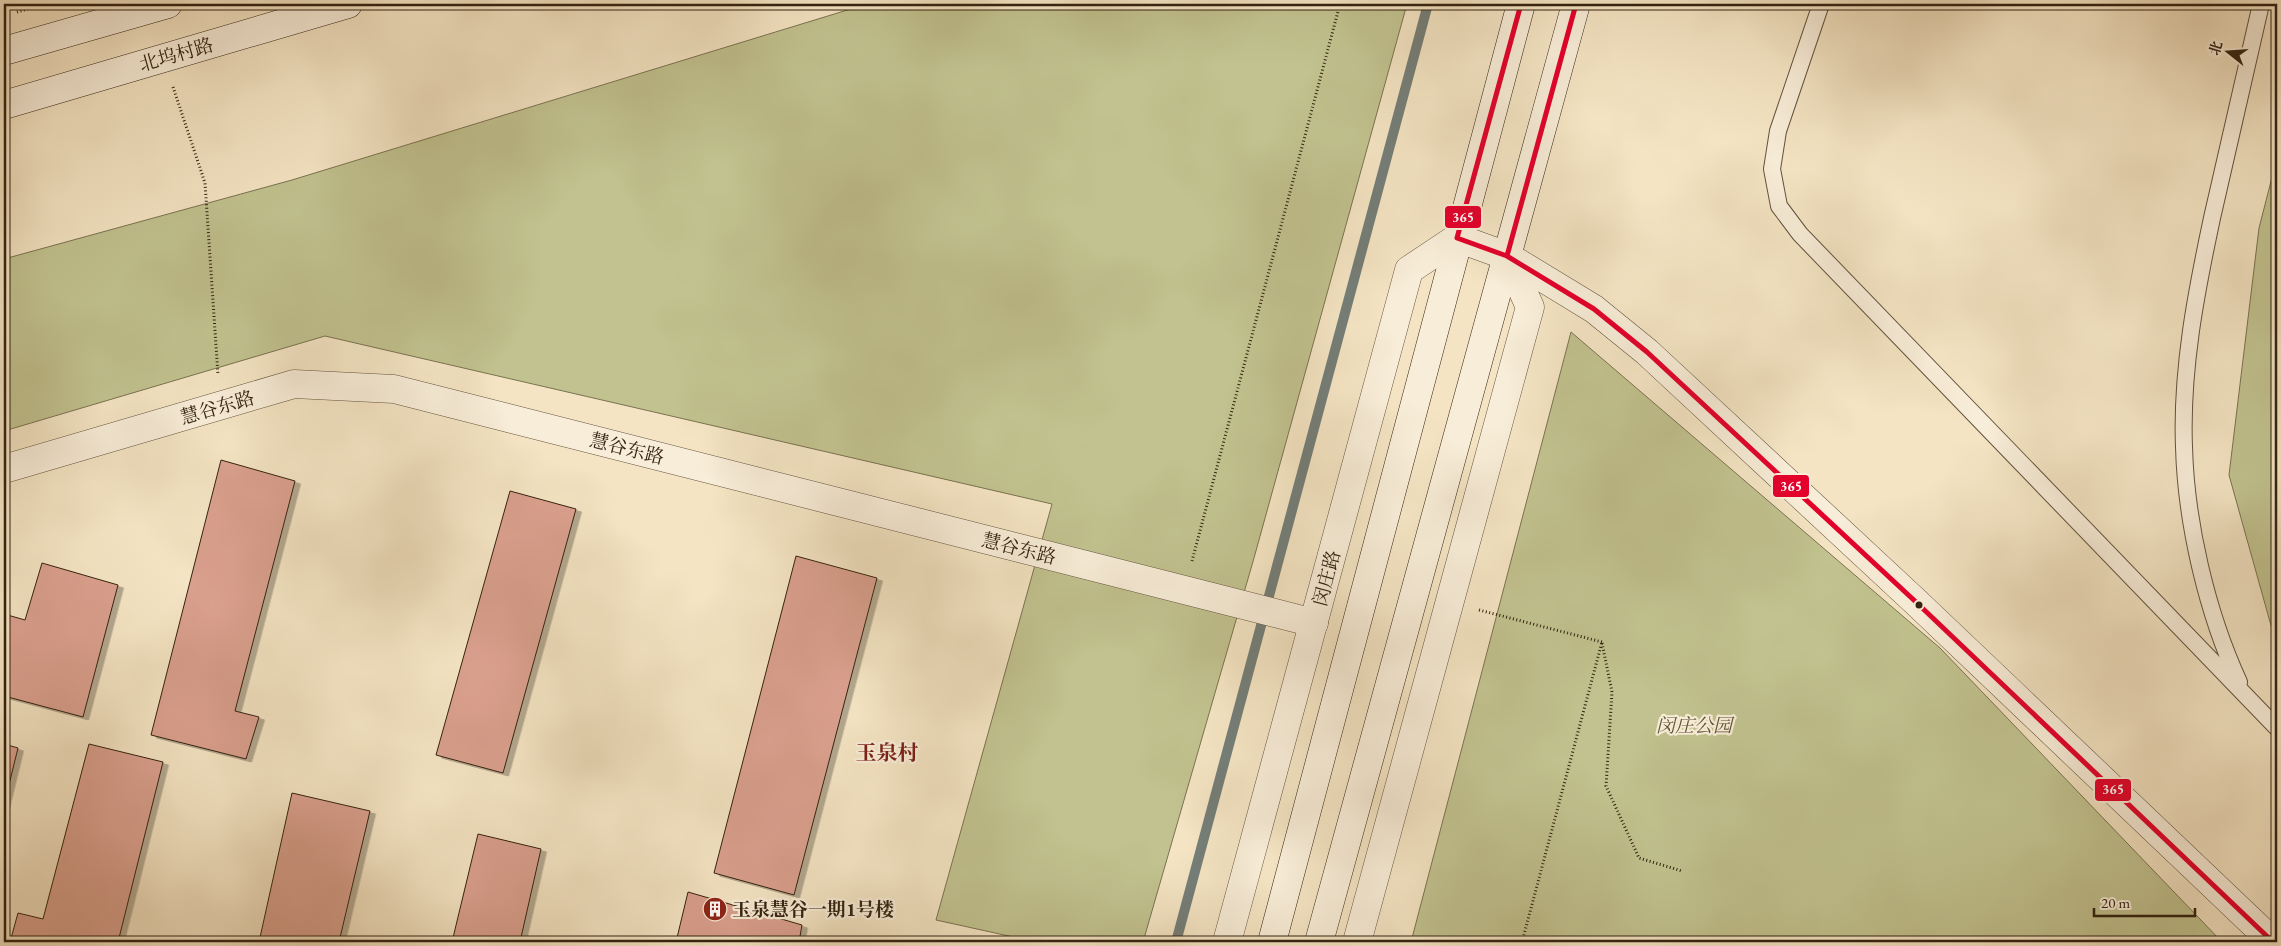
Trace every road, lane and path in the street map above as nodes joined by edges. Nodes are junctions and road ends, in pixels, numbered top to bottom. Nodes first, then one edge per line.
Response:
1 (45, 4) edge
2 (168, 4) edge
3 (348, 4) edge
4 (1340, 4) edge
5 (1521, 4) edge
6 (1576, 4) edge
7 (1821, 4) edge
8 (2261, 4) edge
9 (117, 11) edge
10 (12, 14) dead end
11 (4, 51) edge
12 (164, 58) junction
13 (4, 105) edge
14 (1457, 238) junction
15 (1507, 256) junction
16 (220, 406) junction
17 (4, 469) edge
18 (1184, 590) junction
19 (1449, 602) junction
20 (1314, 623) junction
21 (1602, 642) junction
22 (2246, 695) junction
23 (2277, 728) edge
24 (1682, 871) dead end
25 (1228, 942) edge
26 (1272, 942) edge
27 (1319, 942) edge
28 (1357, 942) edge
29 (1522, 942) edge
30 (2273, 942) edge

1 - 10 path
2 - 9 street
3 - 12 street, 北坞村路
4 - 18 path
5 - 14 street
6 - 15 street
7 - 22 lane
8 - 22 lane
9 - 11 street
12 - 13 street, 北坞村路
12 - 16 path
14 - 15 street
14 - 20 street, 闵庄路
14 - 26 street
15 - 19 street
15 - 27 street
15 - 30 street
16 - 17 street, 慧谷东路
16 - 18 street, 慧谷东路
18 - 20 street, 慧谷东路
19 - 21 path
19 - 28 street
20 - 25 street, 闵庄路
21 - 24 path
21 - 29 path
22 - 23 lane

